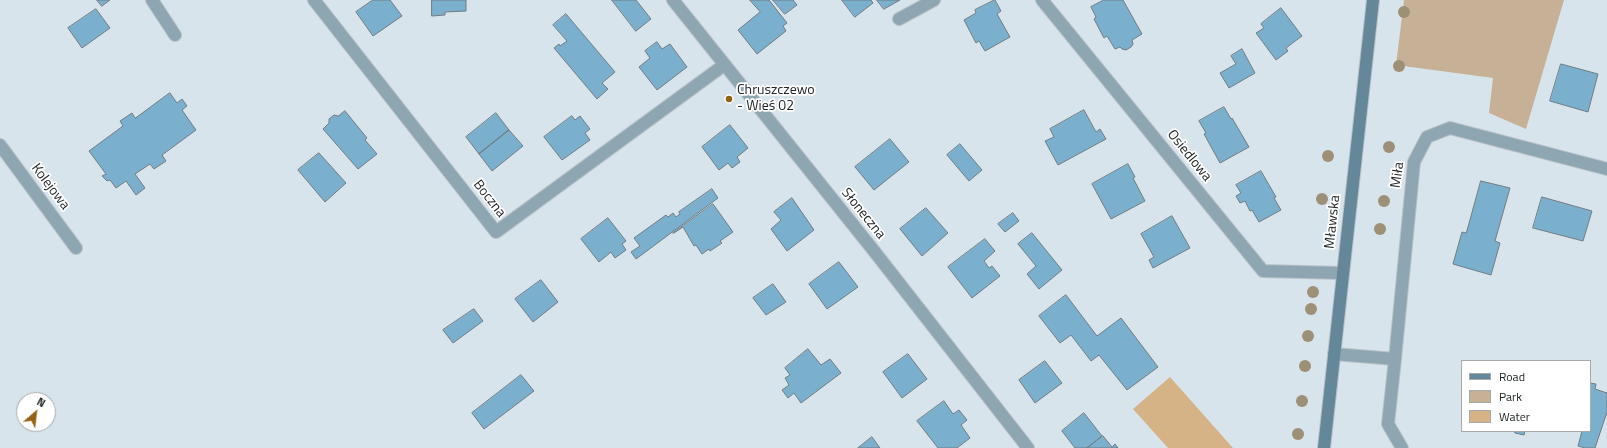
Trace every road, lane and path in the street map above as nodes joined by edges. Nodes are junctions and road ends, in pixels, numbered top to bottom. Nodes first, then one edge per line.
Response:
1 (152, 0) edge
2 (314, 0) edge
3 (673, 0) edge
4 (934, 0) edge
5 (1042, 0) edge
6 (1373, 0) edge
7 (899, 19) dead end
8 (175, 35) dead end
9 (724, 65) junction
10 (0, 145) edge
11 (1607, 169) edge
12 (76, 248) dead end
13 (1342, 273) junction
14 (1334, 354) junction
15 (1395, 359) junction
16 (1028, 448) edge
17 (1324, 448) edge
18 (1402, 448) edge

1 - 8 street
2 - 9 street, Boczna
3 - 9 street, Słoneczna
4 - 7 street
5 - 13 street, Osiedlowa
6 - 13 main road, Mławska
9 - 16 street, Słoneczna
10 - 12 street, Kolejowa
11 - 15 street, Miła
13 - 14 main road, Mławska
14 - 15 street
14 - 17 main road, Mławska
15 - 18 street, Miła

